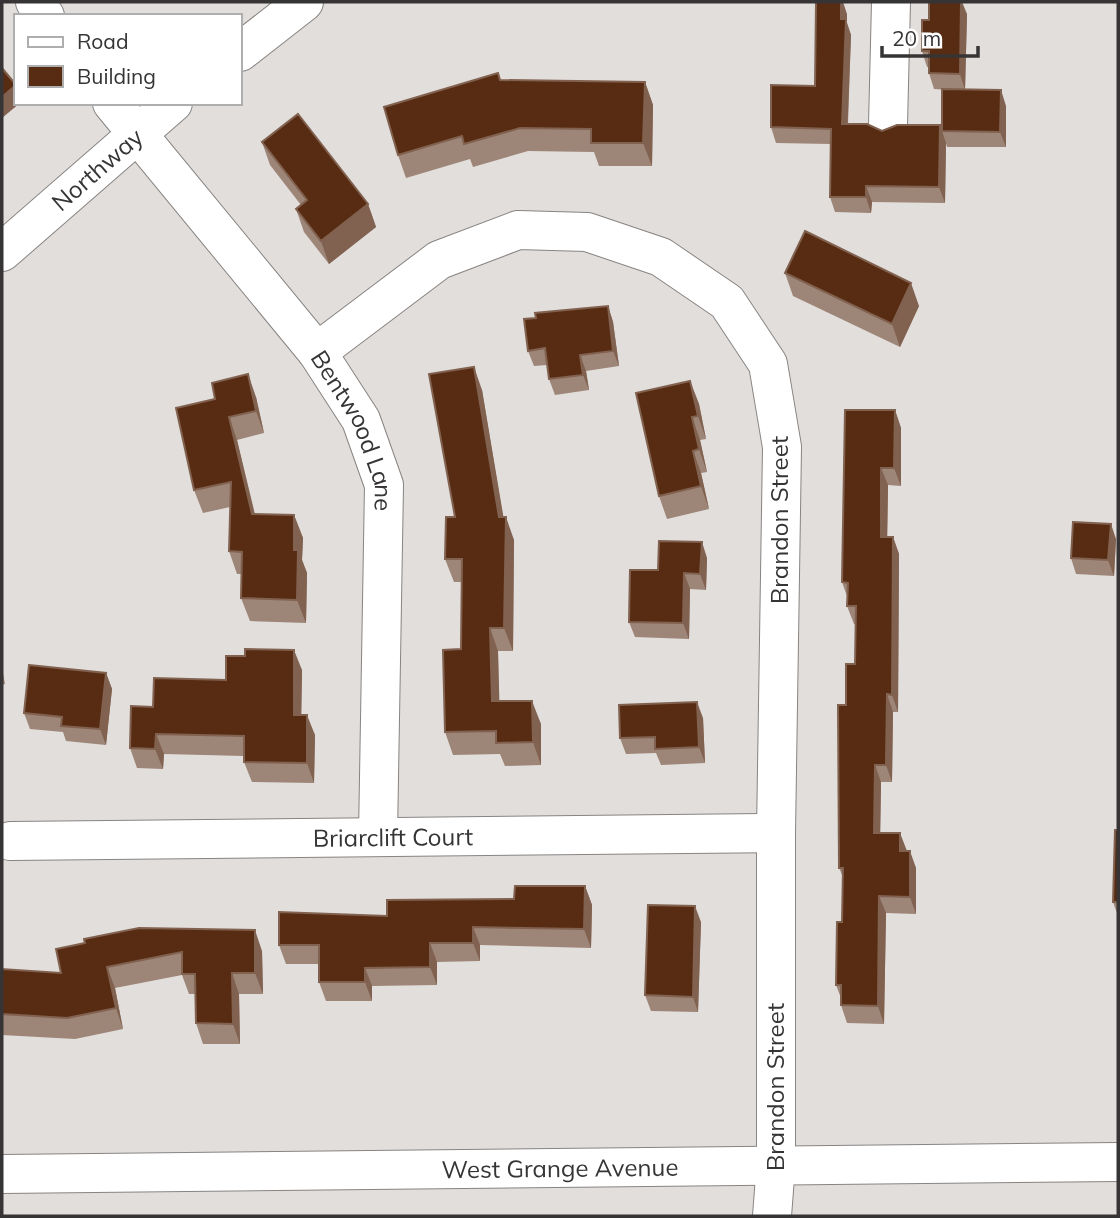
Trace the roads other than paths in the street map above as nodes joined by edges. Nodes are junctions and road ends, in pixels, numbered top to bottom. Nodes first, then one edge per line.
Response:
1 (304, 2) edge
2 (891, 2) edge
3 (242, 50) edge
4 (113, 105) edge
5 (171, 105) edge
6 (888, 125) edge
7 (135, 134) junction
8 (8, 249) edge
9 (317, 352) junction
10 (776, 834) junction
11 (377, 836) junction
12 (10, 841) dead end
13 (1118, 1162) edge
14 (776, 1164) junction
15 (178, 1172) junction
16 (2, 1174) edge
17 (2, 1199) edge
18 (772, 1216) edge

1 - 3 street
2 - 6 street
4 - 7 street, Bentwood Lane
5 - 7 street, Northway
7 - 8 street, Northway
7 - 9 street, Bentwood Lane
9 - 10 street, Brandon Street
9 - 11 street, Bentwood Lane
10 - 11 street, Briarclift Court
10 - 14 street, Brandon Street
11 - 12 street, Briarclift Court
13 - 14 street, West Grange Avenue
14 - 15 street, West Grange Avenue
14 - 18 street, Brandon Street
15 - 16 street, West Grange Avenue
15 - 17 street

